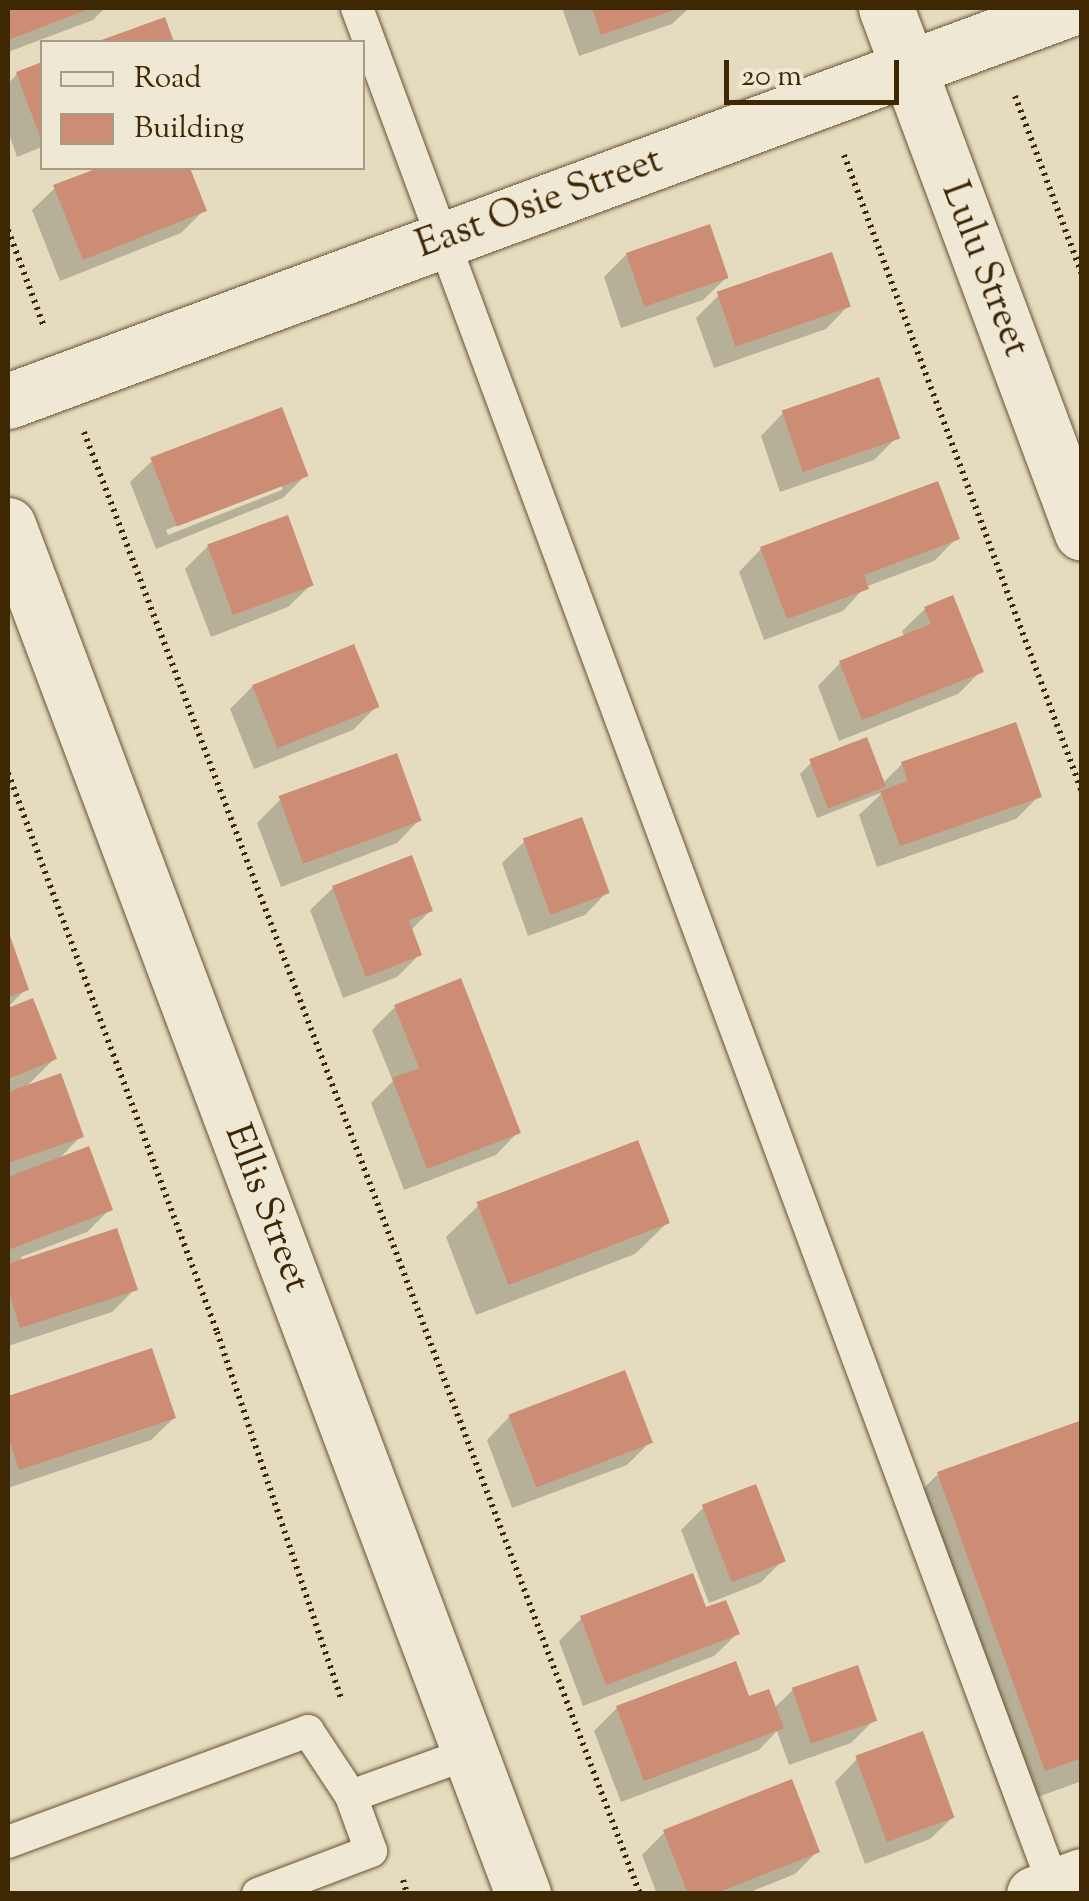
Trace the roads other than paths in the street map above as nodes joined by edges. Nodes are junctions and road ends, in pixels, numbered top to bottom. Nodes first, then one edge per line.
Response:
1 (357, 8) edge
2 (886, 8) edge
3 (1071, 8) edge
4 (908, 70) junction
5 (445, 240) junction
6 (8, 401) edge
7 (8, 525) edge
8 (1082, 533) edge
9 (470, 1753) junction
10 (361, 1792) junction
11 (8, 1842) edge
12 (1057, 1887) edge
13 (258, 1894) edge
14 (523, 1894) edge

1 - 5 lane
2 - 4 street, Lulu Street
3 - 4 street, East Osie Street
4 - 5 street, East Osie Street
4 - 8 street, Lulu Street
5 - 6 street, East Osie Street
5 - 12 lane
7 - 9 street, Ellis Street
9 - 10 lane
9 - 14 street, Ellis Street
10 - 11 lane
10 - 13 lane

